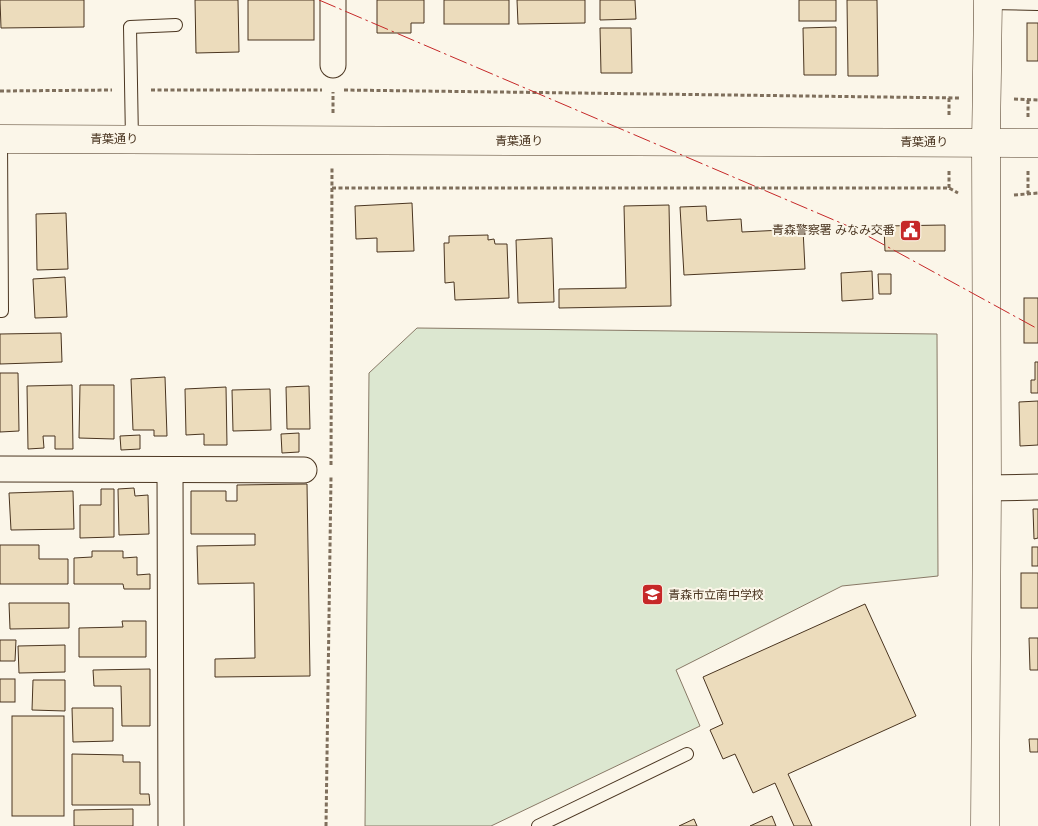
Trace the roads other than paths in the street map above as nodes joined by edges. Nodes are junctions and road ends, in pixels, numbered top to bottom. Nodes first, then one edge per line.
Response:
1 (333, 0) edge
2 (988, 2) edge
3 (1038, 4) edge
4 (176, 26) dead end
5 (333, 77) road end
6 (0, 139) edge
7 (132, 140) junction
8 (986, 142) junction
9 (1038, 143) edge
10 (0, 311) edge
11 (0, 469) edge
12 (170, 470) junction
13 (304, 470) dead end
14 (1038, 487) edge
15 (987, 488) junction
16 (686, 754) dead end
17 (170, 826) edge
18 (538, 826) edge
19 (985, 826) edge

1 - 5 street
2 - 3 lane
2 - 8 street
4 - 7 lane
6 - 7 street, 青葉通り
6 - 10 lane
7 - 8 street, 青葉通り
8 - 9 street, 青葉通り
8 - 15 street
11 - 12 street
12 - 13 street
12 - 17 street
14 - 15 street
15 - 19 street
16 - 18 lane

